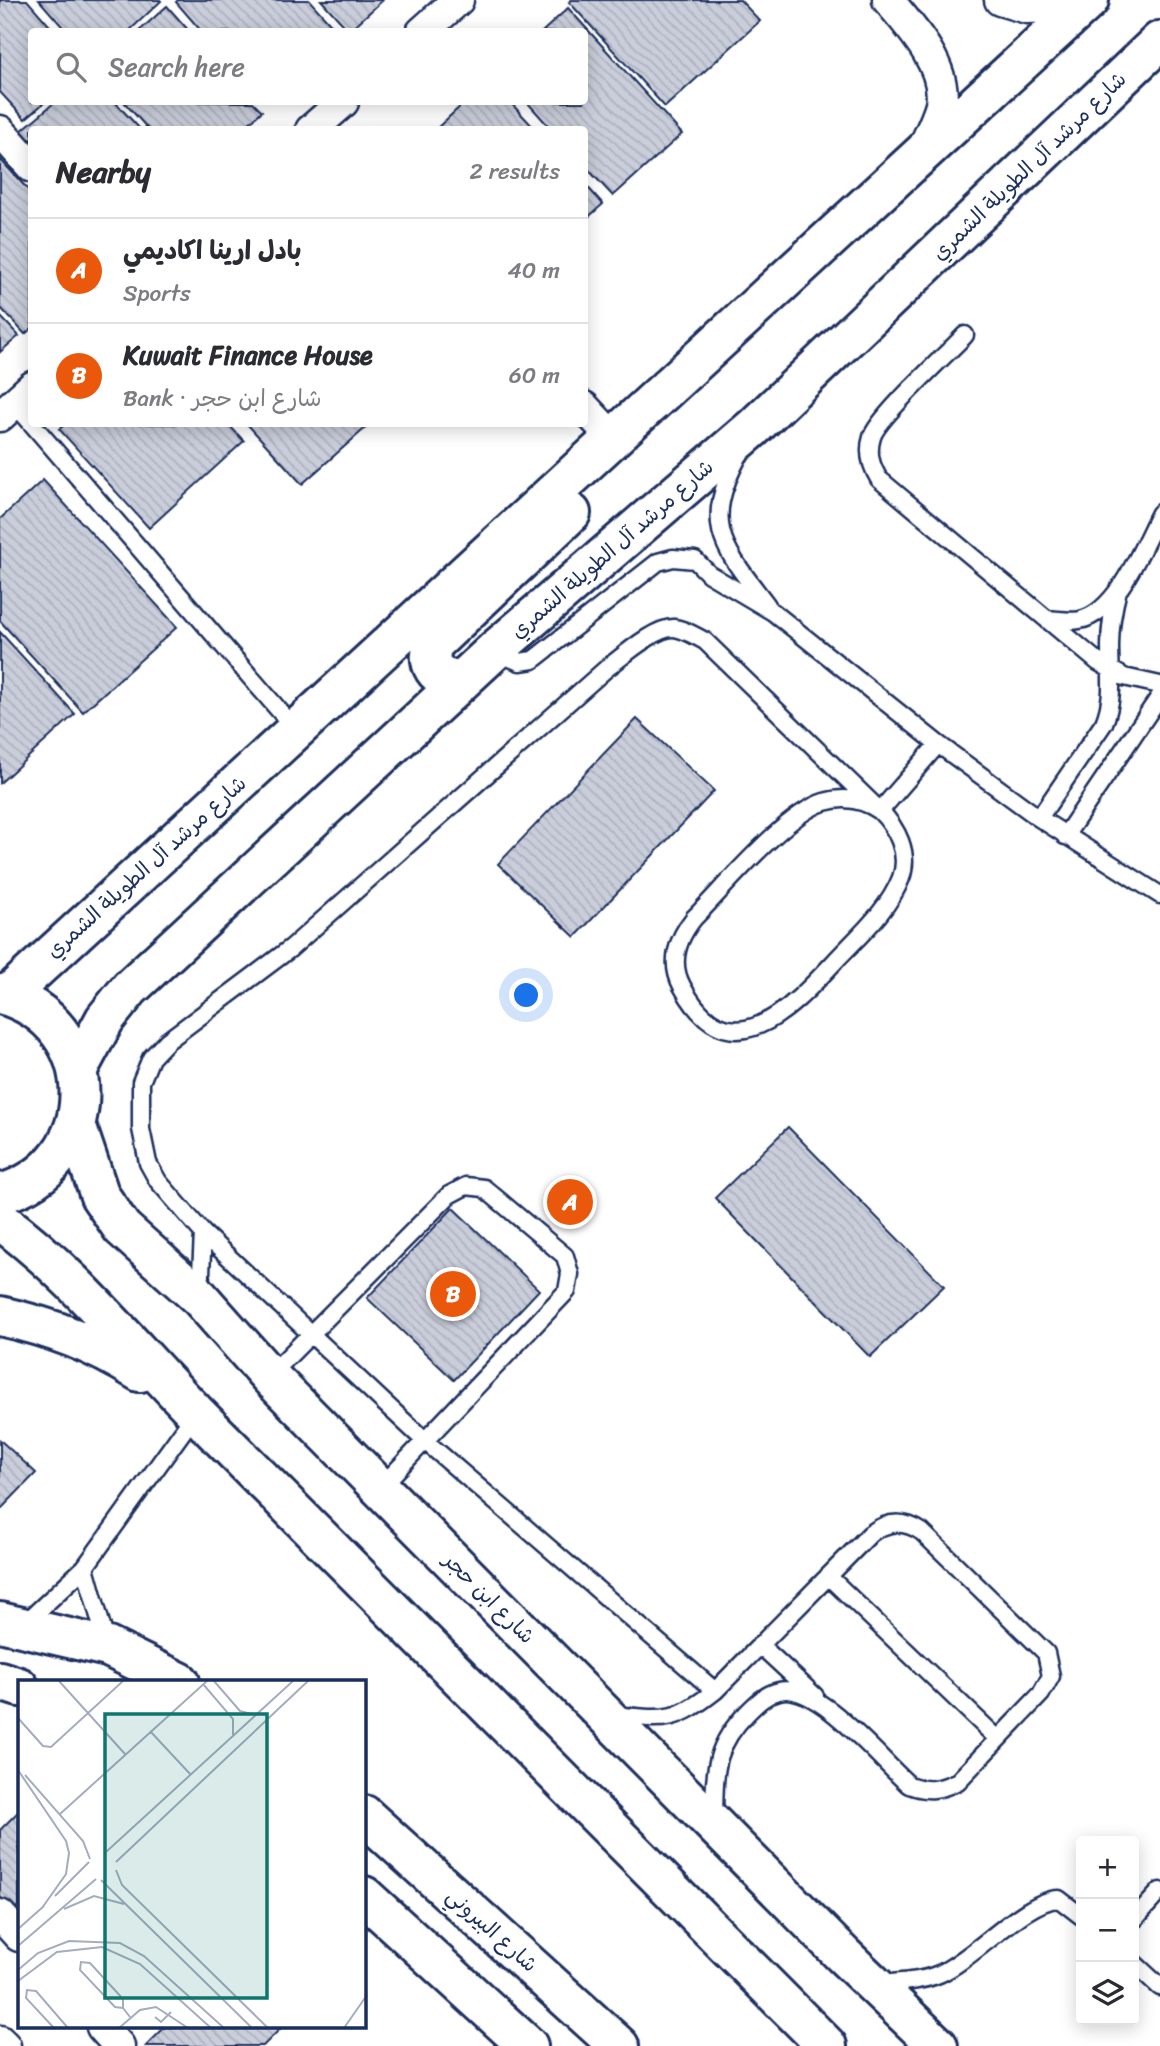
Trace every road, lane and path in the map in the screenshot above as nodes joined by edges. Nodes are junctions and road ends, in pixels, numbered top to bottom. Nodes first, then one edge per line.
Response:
1 (458, 0) edge
2 (888, 0) edge
3 (1000, 0) edge
4 (1086, 3) edge
5 (426, 28) edge
6 (1160, 41) edge
7 (0, 131) edge
8 (922, 152) junction
9 (28, 162) edge
10 (965, 335) dead end
11 (15, 402) edge
12 (588, 411) edge
13 (28, 417) edge
14 (36, 427) edge
15 (753, 428) junction
16 (614, 439) junction
17 (1160, 513) edge
18 (1118, 590) junction
19 (773, 612) junction
20 (1047, 619) junction
21 (494, 651) junction
22 (1112, 669) junction
23 (463, 679) junction
24 (1160, 685) edge
25 (1160, 696) edge
26 (296, 730) junction
27 (938, 744) junction
28 (880, 811) junction
29 (1038, 818) junction
30 (1065, 836) junction
31 (1160, 895) edge
32 (4, 995) edge
33 (78, 1069) junction
34 (76, 1125) junction
35 (0, 1194) edge
36 (0, 1220) edge
37 (202, 1233) junction
38 (200, 1298) junction
39 (0, 1316) edge
40 (311, 1335) junction
41 (269, 1376) junction
42 (188, 1405) junction
43 (425, 1441) junction
44 (380, 1488) junction
45 (85, 1567) junction
46 (828, 1576) junction
47 (10, 1625) edge
48 (760, 1645) junction
49 (108, 1647) junction
50 (176, 1680) edge
51 (0, 1681) edge
52 (18, 1687) edge
53 (715, 1691) junction
54 (822, 1702) junction
55 (604, 1714) junction
56 (998, 1739) junction
57 (366, 1817) edge
58 (714, 1825) junction
59 (1160, 1891) edge
60 (366, 1898) edge
61 (1076, 1912) edge
62 (1139, 1914) edge
63 (0, 1915) edge
64 (18, 1935) edge
65 (1139, 1968) edge
66 (873, 1984) junction
67 (1160, 1987) edge
68 (103, 2028) edge
69 (0, 2041) edge
70 (5, 2046) edge
71 (119, 2046) edge
72 (528, 2046) edge
73 (619, 2046) edge
74 (827, 2046) edge
75 (938, 2046) edge

1 - 5 street
2 - 8 street
3 - 4 street
4 - 8 main road, شارع مرشد آل الطويلة الشمري
6 - 15 main road, شارع مرشد آل الطويلة الشمري
7 - 9 street
8 - 16 main road, شارع مرشد آل الطويلة الشمري
10 - 20 lane
11 - 13 lane
12 - 16 street
14 - 26 lane
15 - 19 lane
15 - 21 main road, شارع مرشد آل الطويلة الشمري
16 - 23 main road
16 - 26 main road, شارع مرشد آل الطويلة الشمري
17 - 18 lane
18 - 20 lane
18 - 22 lane
19 - 21 lane
19 - 27 lane
20 - 22 lane
21 - 23 main road, شارع مرشد آل الطويلة الشمري
22 - 24 lane
22 - 29 lane
23 - 33 main road, شارع مرشد آل الطويلة الشمري
25 - 30 lane
26 - 32 main road, شارع مرشد آل الطويلة الشمري
27 - 28 lane
27 - 29 lane
28 - 28 lane
28 - 37 lane
29 - 30 lane
30 - 31 lane
32 - 33 main road
33 - 34 main road
34 - 35 main road
34 - 38 main road, شارع ابن حجر
36 - 42 main road
37 - 38 lane
37 - 40 lane
38 - 41 main road, شارع ابن حجر
39 - 42 main road
40 - 41 lane
40 - 43 lane
40 - 43 lane
41 - 44 main road, شارع ابن حجر
42 - 45 lane
42 - 74 main road
43 - 44 lane
43 - 53 lane
44 - 55 main road, شارع ابن حجر
45 - 47 lane
45 - 49 lane
46 - 48 lane
46 - 56 lane
46 - 56 lane
47 - 49 main road
48 - 53 lane
48 - 54 lane
49 - 50 main road
51 - 52 main road
53 - 55 lane
54 - 56 lane
54 - 58 lane
55 - 58 main road, شارع ابن حجر
57 - 73 main road, شارع البيروني
58 - 66 main road, شارع ابن حجر
59 - 62 lane
60 - 72 main road
61 - 66 lane
63 - 64 street
65 - 67 lane
66 - 75 main road, شارع ابن حجر
68 - 71 street
69 - 70 street

